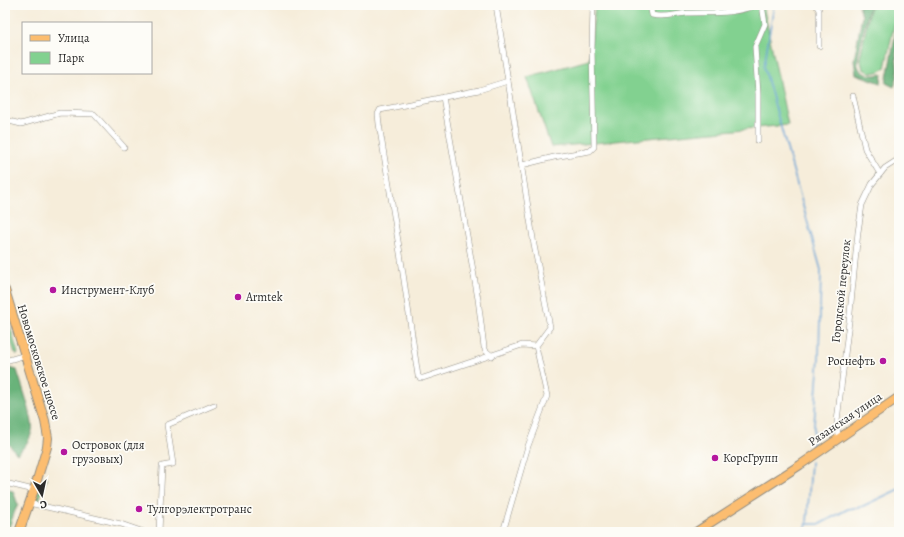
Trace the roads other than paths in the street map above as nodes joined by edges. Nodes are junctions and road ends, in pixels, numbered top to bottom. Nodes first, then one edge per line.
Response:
1 (496, 5) edge
2 (593, 5) edge
3 (650, 5) edge
4 (756, 5) edge
5 (762, 5) edge
6 (816, 5) edge
7 (819, 46) dead end
8 (508, 81) junction
9 (853, 96) dead end
10 (443, 98) junction
11 (5, 120) edge
12 (758, 141) dead end
13 (124, 147) dead end
14 (899, 159) edge
15 (522, 165) junction
16 (880, 174) junction
17 (5, 290) edge
18 (536, 346) junction
19 (26, 355) junction
20 (492, 356) junction
21 (5, 361) edge
22 (899, 397) edge
23 (214, 405) dead end
24 (838, 439) junction
25 (5, 483) edge
26 (34, 490) junction
27 (29, 503) junction
28 (19, 532) edge
29 (144, 532) edge
30 (159, 532) edge
31 (503, 532) edge
32 (696, 532) edge

1 - 8 street
2 - 15 street
3 - 4 street
5 - 12 street
6 - 7 street
8 - 10 street
8 - 15 street
9 - 16 street
10 - 20 street
10 - 20 street
11 - 13 street
14 - 16 street, Городской переулок
15 - 18 street
16 - 24 street, Городской переулок
17 - 19 main road, Новомосковское шоссе
18 - 20 street
18 - 31 street
19 - 21 street
19 - 26 main road, Новомосковское шоссе
22 - 24 main road, Рязанская улица
23 - 30 street
24 - 32 main road, Рязанская улица
25 - 26 street
26 - 27 main road, Новомосковское шоссе
27 - 28 main road, Новомосковское шоссе
27 - 29 street

